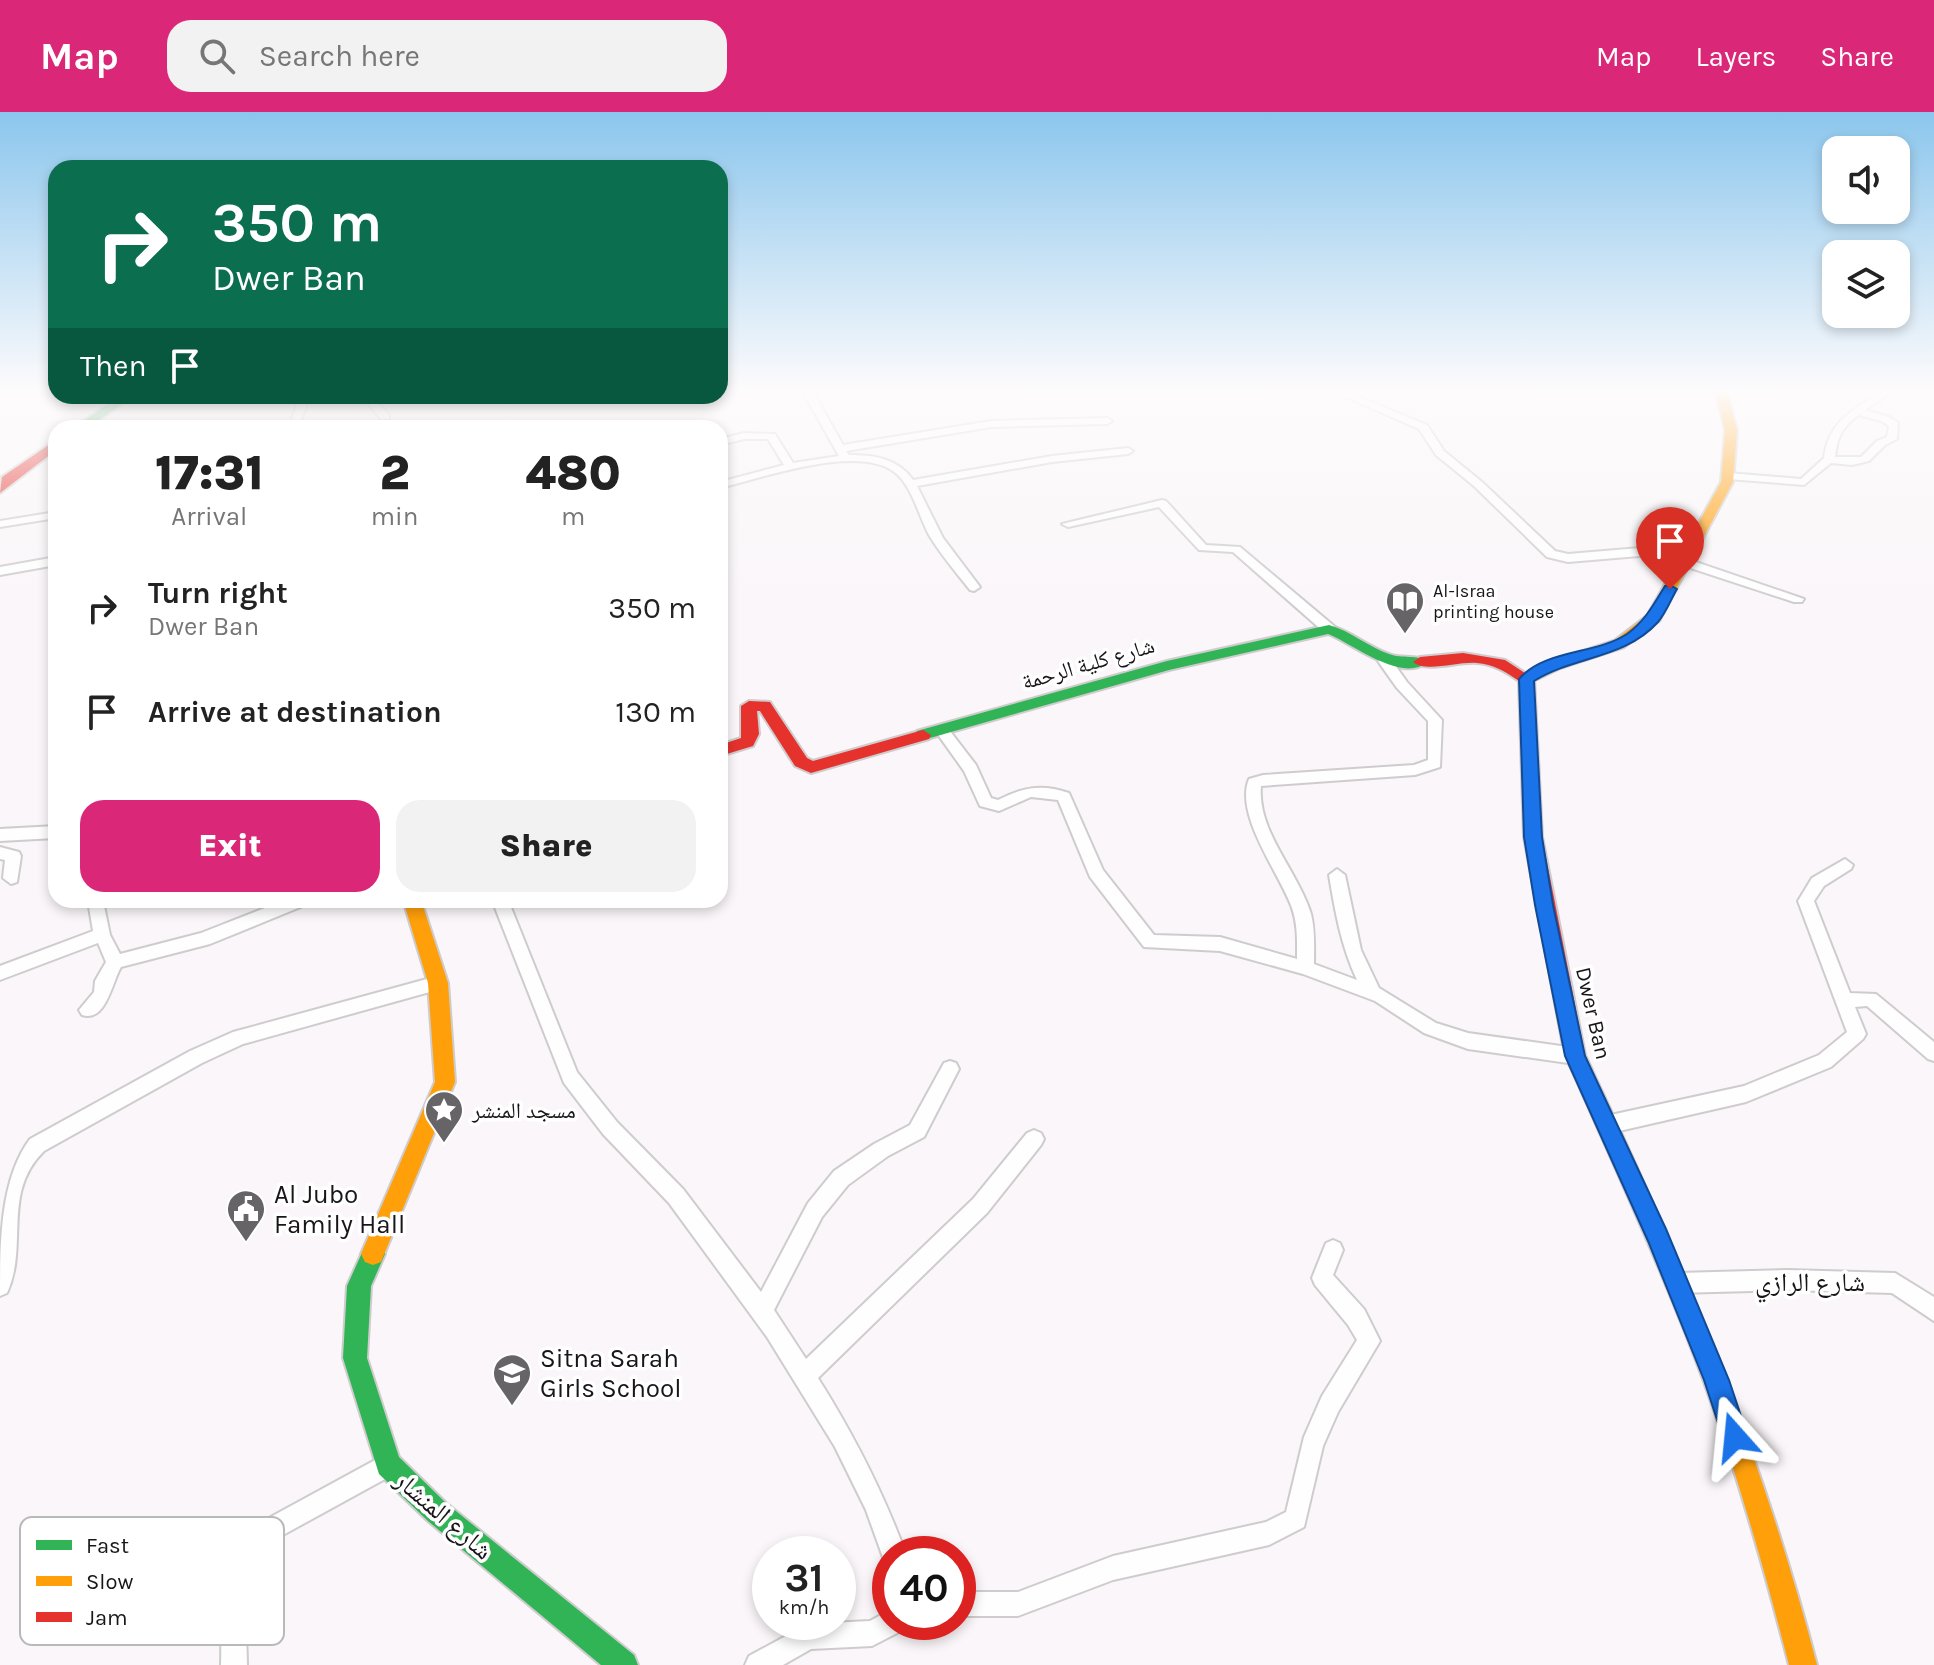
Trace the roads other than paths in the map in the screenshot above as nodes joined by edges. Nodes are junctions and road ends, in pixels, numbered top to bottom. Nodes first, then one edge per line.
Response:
1 (28, 464) edge
2 (789, 464) edge
3 (803, 464) edge
4 (889, 464) edge
5 (1021, 464) edge
6 (1454, 464) edge
7 (1726, 464) edge
8 (1823, 464) edge
9 (791, 468) junction
10 (1728, 476) junction
11 (728, 483) edge
12 (909, 484) junction
13 (0, 489) edge
14 (48, 516) edge
15 (0, 524) edge
16 (1068, 524) dead end
17 (48, 562) edge
18 (1685, 563) junction
19 (0, 571) edge
20 (974, 587) dead end
21 (1798, 599) dead end
22 (1329, 629) junction
23 (1385, 661) junction
24 (1526, 679) junction
25 (941, 729) junction
26 (728, 748) edge
27 (48, 832) edge
28 (0, 835) edge
29 (0, 853) edge
30 (1845, 865) dead end
31 (1337, 875) dead end
32 (11, 878) dead end
33 (98, 908) edge
34 (282, 908) edge
35 (415, 908) edge
36 (503, 908) edge
37 (102, 935) junction
38 (115, 962) junction
39 (1306, 968) junction
40 (0, 973) edge
41 (438, 983) junction
42 (1372, 992) junction
43 (1847, 1000) junction
44 (88, 1010) dead end
45 (1934, 1053) edge
46 (1575, 1056) junction
47 (950, 1069) dead end
48 (1606, 1125) junction
49 (1034, 1139) dead end
50 (1333, 1250) dead end
51 (1677, 1283) junction
52 (0, 1286) edge
53 (1934, 1310) edge
54 (762, 1311) junction
55 (804, 1377) junction
56 (388, 1465) junction
57 (284, 1523) edge
58 (887, 1536) edge
59 (976, 1604) edge
60 (872, 1633) edge
61 (624, 1665) edge
62 (758, 1665) edge
63 (1803, 1665) edge

1 - 13 street
2 - 9 street
3 - 9 street
4 - 12 street
5 - 12 street
6 - 18 street
7 - 10 street
8 - 10 street
9 - 11 street
10 - 18 street
12 - 20 street
14 - 15 street
16 - 22 street
17 - 19 street
18 - 21 street
18 - 24 street
22 - 23 street
22 - 25 street, شارع كلية الرحمة
23 - 24 street
23 - 39 street
24 - 46 street, Dwer Ban
25 - 26 street, شارع كلية الرحمة
25 - 39 street
27 - 28 street
29 - 32 street
30 - 43 street
31 - 42 street
33 - 37 street
34 - 38 street
35 - 41 street, شارع المنشار
36 - 54 street
37 - 38 street
37 - 40 street
38 - 44 street
39 - 42 street
41 - 52 street
41 - 56 street, شارع المنشار
42 - 46 street
43 - 45 street
43 - 48 street
46 - 48 street, Dwer Ban
47 - 54 street
48 - 51 street, Dwer Ban
49 - 55 street
50 - 59 street
51 - 53 street, شارع الرازي
51 - 63 street, Dwer Ban
54 - 55 street
55 - 58 street
56 - 57 street
56 - 61 street, شارع المنشار
60 - 62 street

